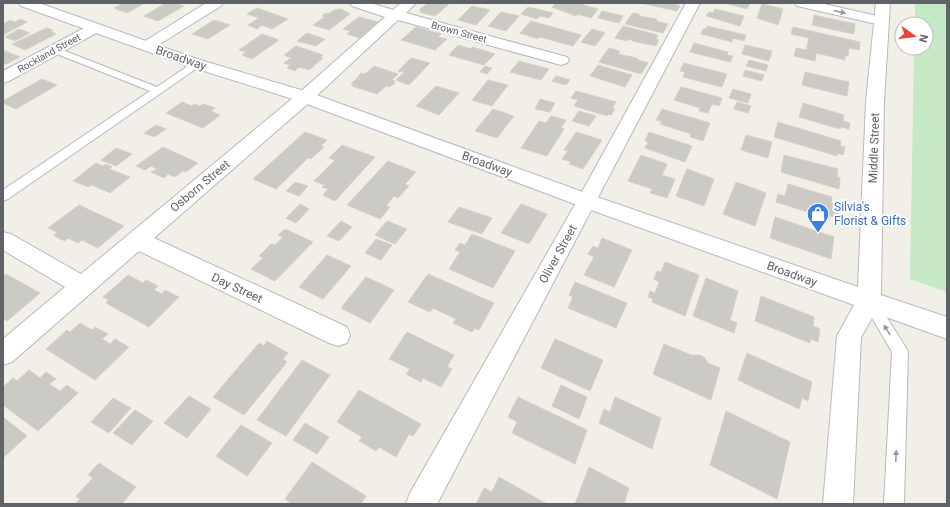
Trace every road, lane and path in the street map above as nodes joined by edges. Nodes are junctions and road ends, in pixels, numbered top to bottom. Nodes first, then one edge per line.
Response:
1 (26, 3) edge
2 (216, 3) edge
3 (357, 3) edge
4 (693, 3) edge
5 (802, 3) edge
6 (402, 9) edge
7 (882, 12) edge
8 (95, 28) junction
9 (147, 46) junction
10 (55, 50) junction
11 (561, 60) dead end
12 (198, 64) junction
13 (3, 78) edge
14 (158, 91) junction
15 (305, 97) junction
16 (3, 196) edge
17 (587, 201) junction
18 (3, 240) edge
19 (137, 240) junction
20 (83, 286) junction
21 (869, 301) junction
22 (947, 328) edge
23 (338, 335) dead end
24 (3, 354) edge
25 (892, 501) edge
26 (420, 504) edge
27 (838, 504) edge

1 - 8 street, Broadway
2 - 9 street
3 - 6 street, Brown Street
4 - 17 street, Oliver Street
5 -> 7 street
6 - 11 street, Brown Street
6 - 15 street, Osborn Street
7 - 21 street, Middle Street
8 - 9 street, Broadway
8 - 10 street, Rockland Street
9 - 12 street, Broadway
10 - 13 street, Rockland Street
10 - 14 lane
12 - 14 lane
12 - 15 street, Broadway
14 - 16 lane
15 - 17 street, Broadway
15 - 19 street, Osborn Street
17 - 21 street, Broadway
17 - 26 street, Oliver Street
18 - 20 street
19 - 20 street, Osborn Street
19 - 23 street, Day Street
20 - 24 street, Osborn Street
21 - 22 street, Broadway
25 -> 21 lane
21 - 27 street, Middle Street

